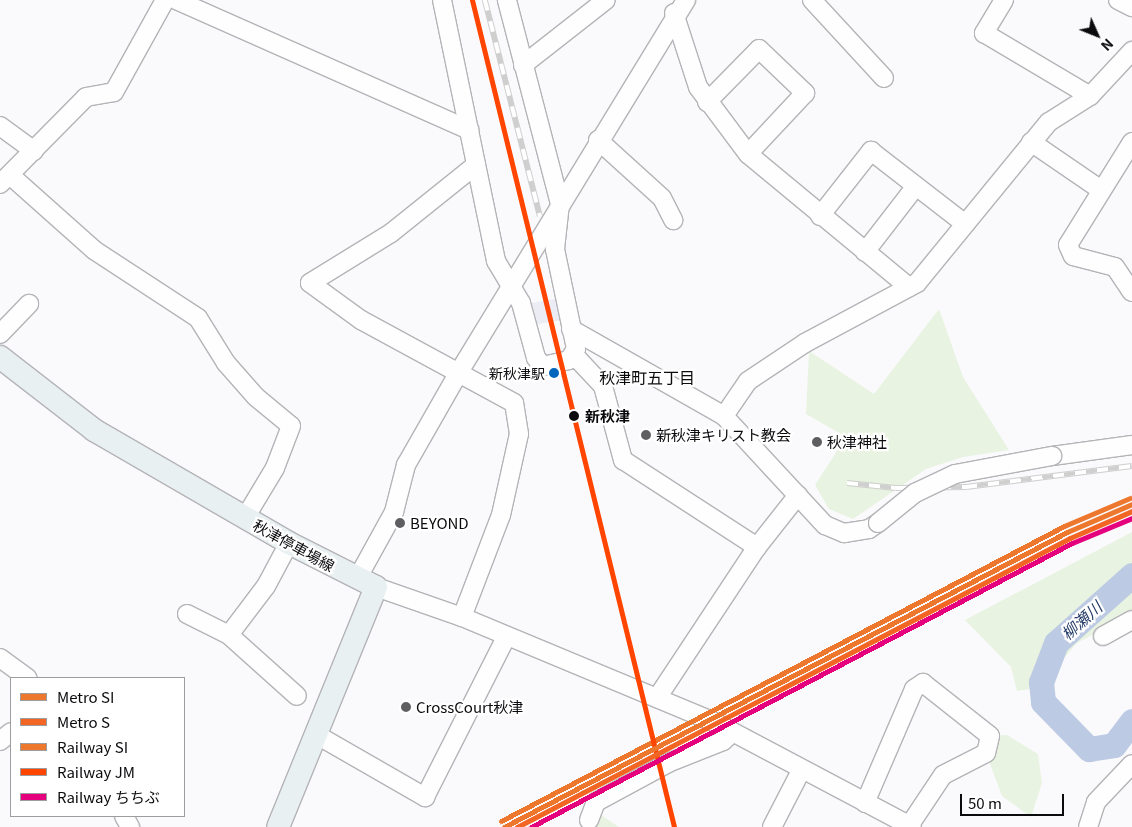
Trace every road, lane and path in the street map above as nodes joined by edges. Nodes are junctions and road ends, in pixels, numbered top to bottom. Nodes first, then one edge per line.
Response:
1 (165, 0) edge
2 (176, 0) edge
3 (442, 0) edge
4 (507, 0) edge
5 (606, 0) edge
6 (812, 0) edge
7 (1004, 0) edge
8 (1118, 0) edge
9 (680, 7) edge
10 (1132, 7) edge
11 (1132, 51) edge
12 (523, 64) junction
13 (884, 78) dead end
14 (1090, 96) junction
15 (706, 102) junction
16 (0, 126) edge
17 (469, 130) junction
18 (598, 140) junction
19 (1032, 142) junction
20 (1132, 142) edge
21 (34, 150) junction
22 (748, 154) junction
23 (476, 165) junction
24 (6, 180) edge
25 (916, 186) junction
26 (1101, 190) junction
27 (560, 204) junction
28 (820, 216) junction
29 (674, 220) dead end
30 (965, 224) junction
31 (865, 252) junction
32 (510, 286) junction
33 (909, 287) junction
34 (1132, 292) edge
35 (29, 304) dead end
36 (572, 329) junction
37 (0, 334) edge
38 (574, 355) junction
39 (0, 356) edge
40 (459, 372) junction
41 (724, 416) junction
42 (1132, 445) edge
43 (798, 495) junction
44 (245, 518) junction
45 (289, 543) junction
46 (757, 547) junction
47 (366, 583) junction
48 (187, 614) dead end
49 (462, 617) junction
50 (1132, 620) edge
51 (230, 635) junction
52 (1103, 636) dead end
53 (506, 637) junction
54 (0, 658) edge
55 (27, 677) edge
56 (297, 696) dead end
57 (652, 696) junction
58 (733, 732) junction
59 (10, 733) edge
60 (317, 735) junction
61 (0, 741) edge
62 (1132, 764) edge
63 (802, 769) junction
64 (865, 802) junction
65 (589, 820) dead end
66 (777, 822) edge
67 (910, 826) edge
68 (278, 827) edge
69 (763, 827) edge
70 (1088, 827) edge

1 - 21 street
2 - 17 street
3 - 17 street
4 - 12 street
5 - 12 street
6 - 13 street
7 - 14 street
8 - 10 street
9 - 15 street
9 - 18 street
11 - 14 street
12 - 27 street
14 - 19 street
15 - 22 street
15 - 22 street
16 - 21 street
17 - 23 street
18 - 27 street
18 - 29 street
19 - 26 street
19 - 30 street
20 - 26 street
21 - 24 street
22 - 28 street
23 - 32 street
23 - 40 street
24 - 44 street
25 - 28 street
25 - 30 street
25 - 31 street
26 - 34 street
27 - 32 street
27 - 36 street
28 - 31 street
30 - 33 street
31 - 33 street
32 - 38 street
32 - 40 street
33 - 41 street
35 - 37 street
36 - 38 street
36 - 41 street
38 - 46 street
39 - 44 main road, 秋津停車場線
40 - 47 street
40 - 49 street
41 - 43 street
42 - 43 street, bridge
43 - 46 street
44 - 45 main road, 秋津停車場線
45 - 47 main road, 秋津停車場線
45 - 51 street
46 - 57 street
47 - 49 street
47 - 60 main road
48 - 51 street
49 - 53 street
50 - 52 street
51 - 56 street
53 - 57 street
53 - 60 street
54 - 55 street
57 - 58 street
58 - 63 street
58 - 65 street
59 - 61 street
60 - 68 main road
62 - 70 street
63 - 64 street
63 - 66 street
64 - 67 street
64 - 67 street
66 - 69 street

